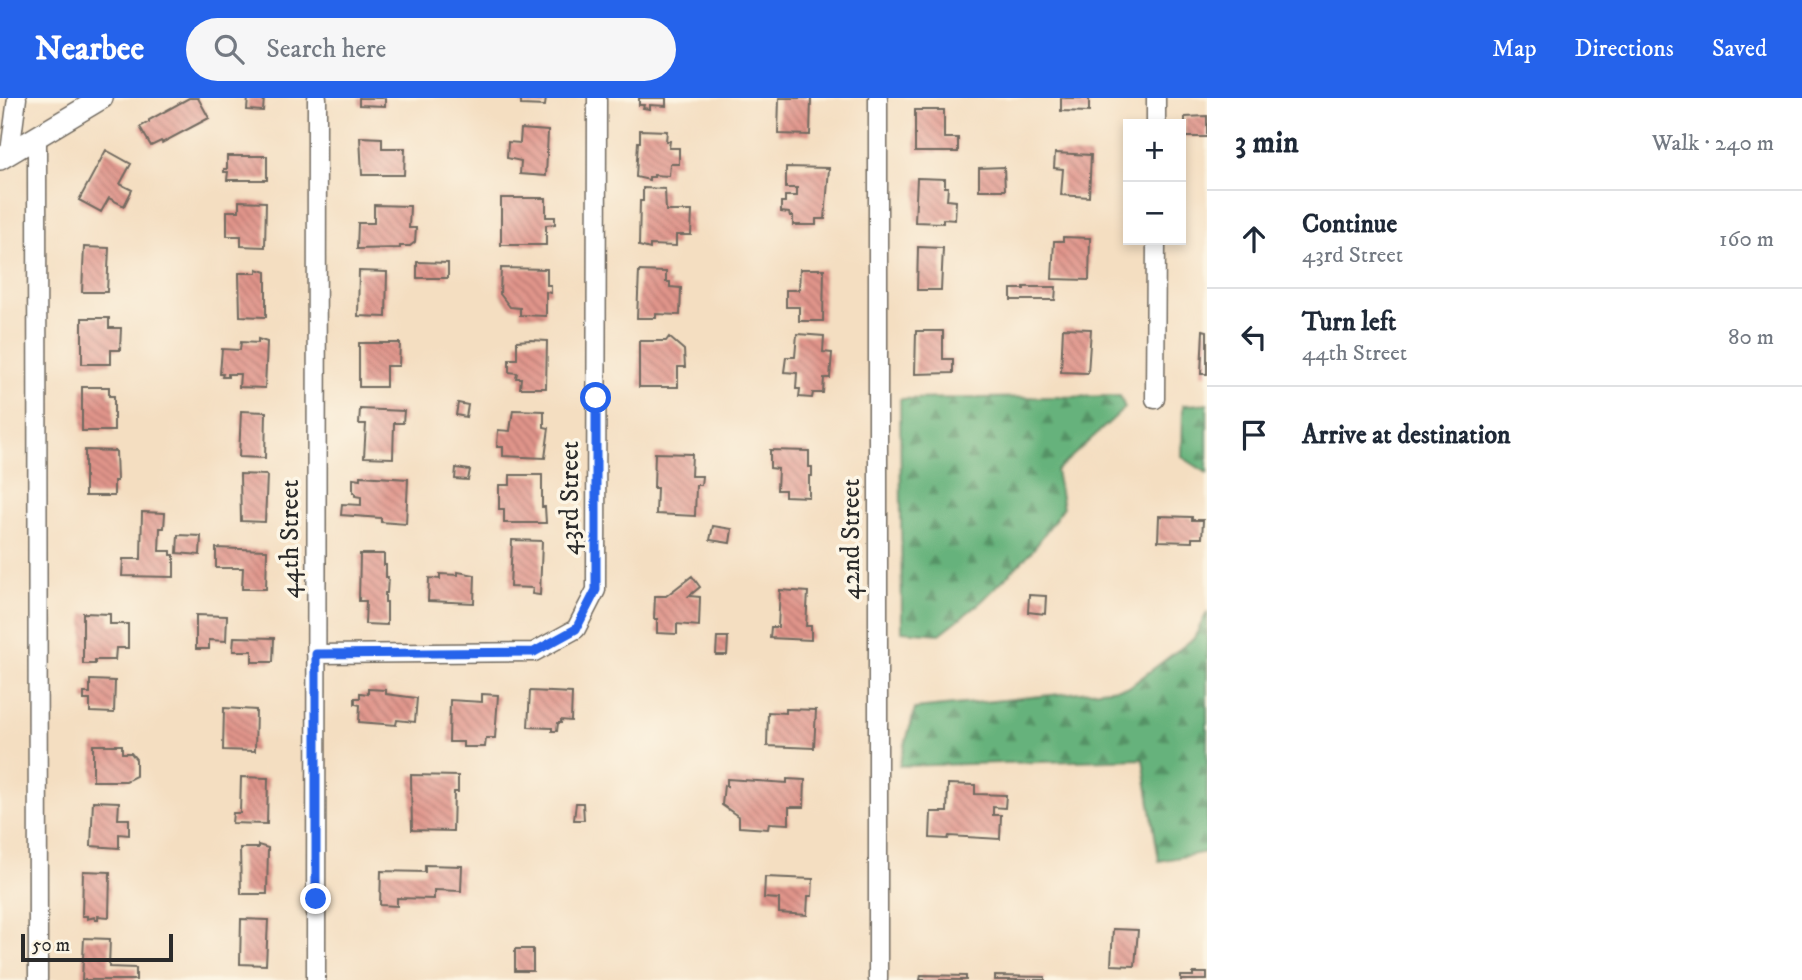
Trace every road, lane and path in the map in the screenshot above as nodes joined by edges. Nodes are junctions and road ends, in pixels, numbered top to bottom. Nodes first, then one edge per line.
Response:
1 (17, 98) edge
2 (102, 98) edge
3 (317, 98) edge
4 (597, 98) edge
5 (878, 98) edge
6 (1156, 98) edge
7 (1156, 119) edge
8 (37, 136) junction
9 (5, 156) edge
10 (1156, 245) edge
11 (1155, 399) dead end
12 (316, 654) junction
13 (38, 980) edge
14 (316, 980) edge
15 (878, 980) edge

1 - 9 street
2 - 8 street
3 - 12 street, 44th Street
4 - 12 street, 43rd Street
5 - 15 street, 42nd Street
6 - 7 street
8 - 9 street
8 - 13 street
10 - 11 street
12 - 14 street, 44th Street

